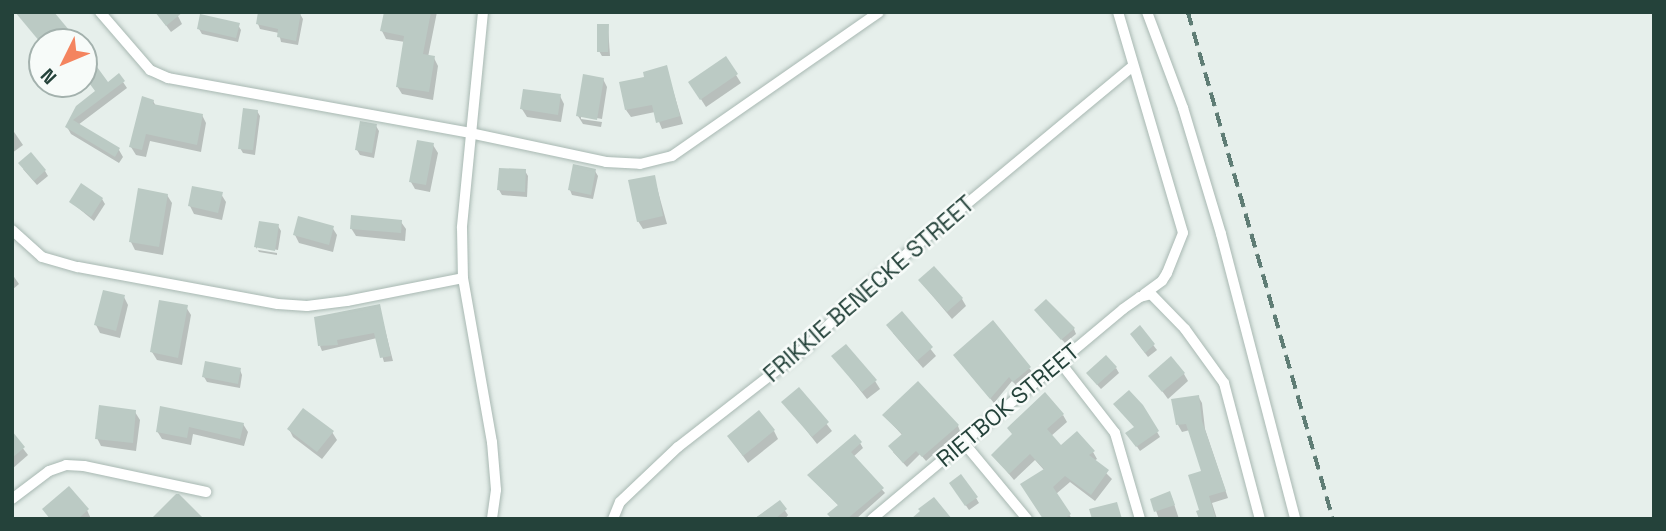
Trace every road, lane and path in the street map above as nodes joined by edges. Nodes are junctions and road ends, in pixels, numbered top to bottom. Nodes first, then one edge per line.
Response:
1 (100, 12) edge
2 (483, 12) edge
3 (879, 12) edge
4 (1118, 12) edge
5 (1147, 12) edge
6 (1133, 66) junction
7 (470, 133) junction
8 (12, 230) edge
9 (463, 278) junction
10 (1144, 295) junction
11 (1060, 362) junction
12 (964, 443) junction
13 (206, 492) dead end
14 (12, 499) edge
15 (492, 519) edge
16 (612, 519) edge
17 (872, 519) edge
18 (1027, 519) edge
19 (1140, 519) edge
20 (1260, 519) edge
21 (1295, 519) edge

1 - 7 street
2 - 7 street
3 - 7 street
4 - 6 street, RIETBOK STREET
5 - 21 street
6 - 10 street, RIETBOK STREET
6 - 16 street, FRIKKIE BENECKE STREET
7 - 9 street
8 - 9 street
9 - 15 street
10 - 11 street, RIETBOK STREET
10 - 20 street
11 - 12 street, RIETBOK STREET
11 - 19 street
12 - 17 street, RIETBOK STREET
12 - 18 street
13 - 14 street

